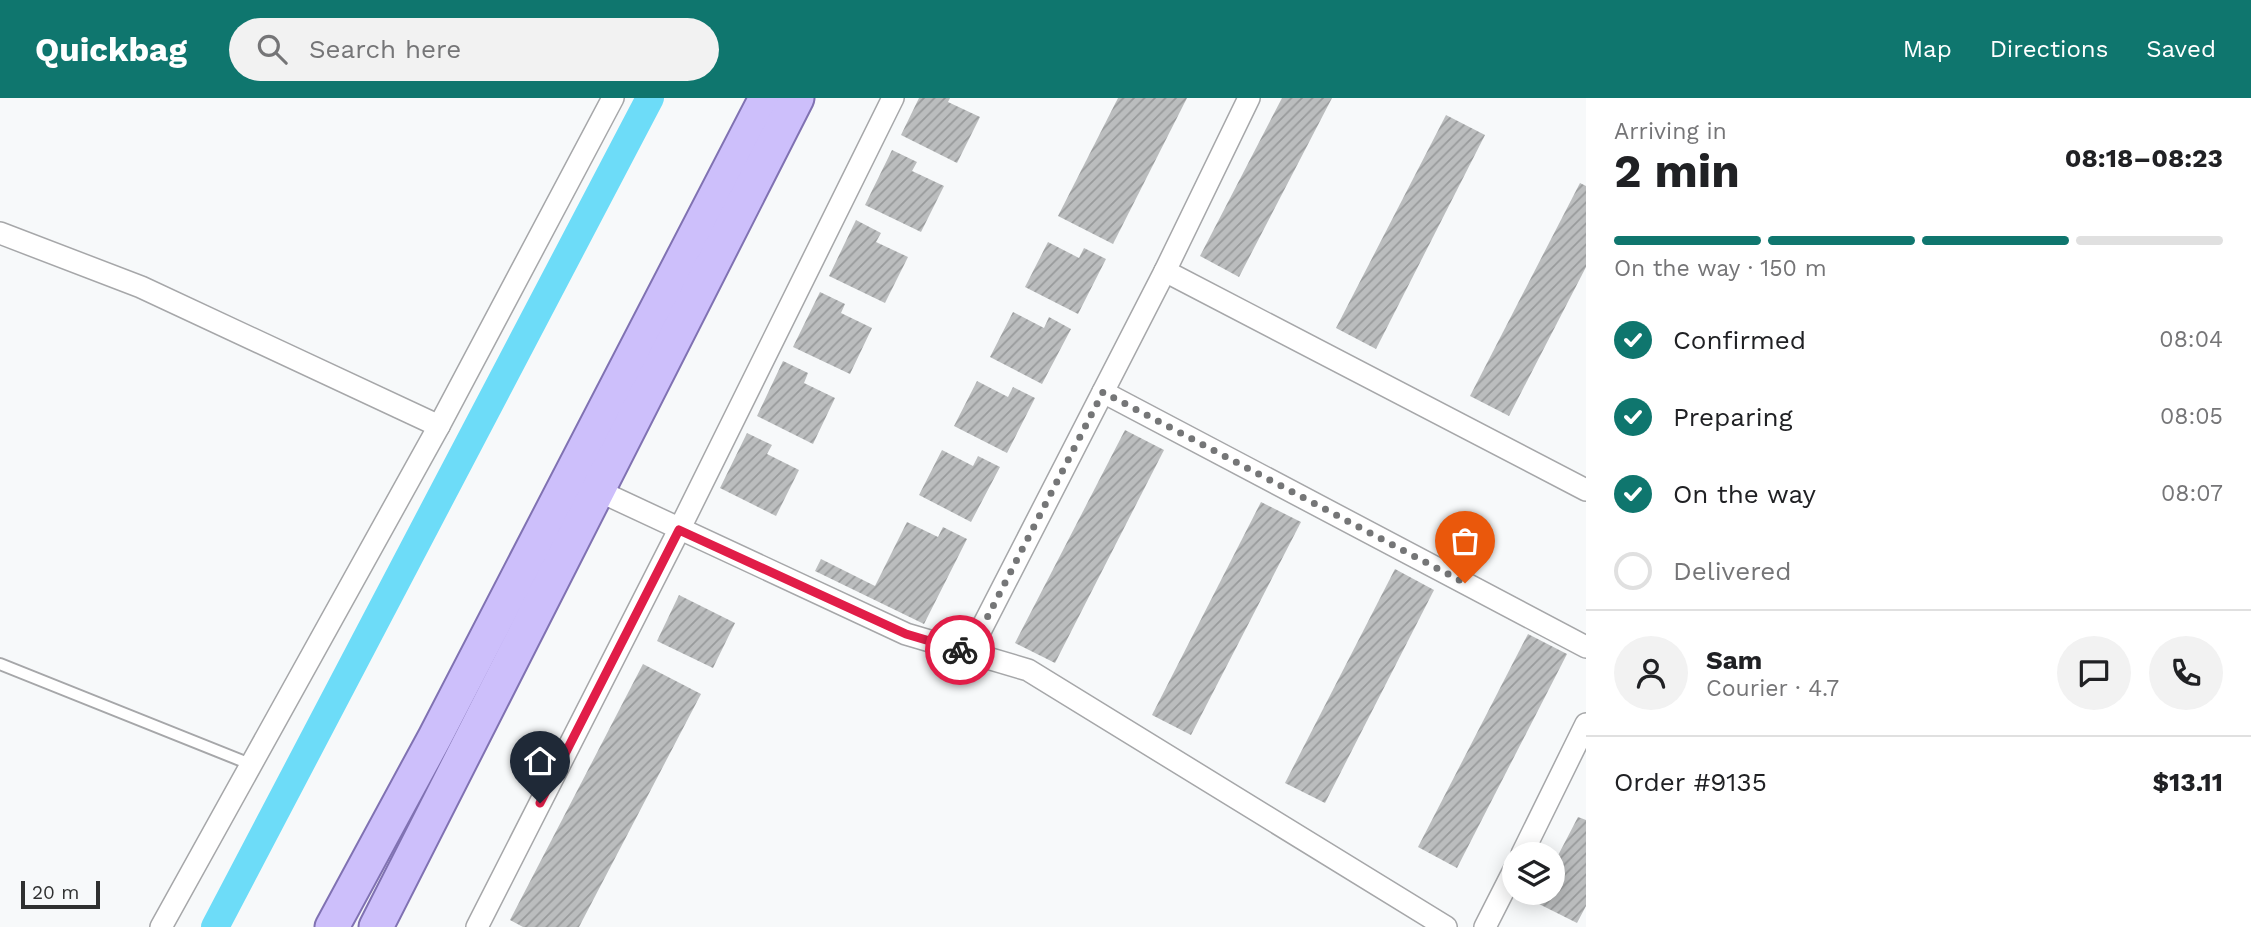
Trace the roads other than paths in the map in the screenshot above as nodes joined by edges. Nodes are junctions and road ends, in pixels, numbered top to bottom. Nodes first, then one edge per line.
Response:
1 (613, 98) edge
2 (766, 98) edge
3 (797, 98) edge
4 (893, 98) edge
5 (1249, 98) edge
6 (0, 233) edge
7 (1165, 271) junction
8 (1103, 392) junction
9 (439, 426) junction
10 (1586, 490) edge
11 (599, 491) junction
12 (679, 530) junction
13 (1586, 647) edge
14 (969, 653) junction
15 (0, 664) edge
16 (1586, 724) edge
17 (250, 764) junction
18 (1528, 842) edge
19 (1502, 894) edge
20 (161, 927) edge
21 (332, 927) edge
22 (376, 927) edge
23 (477, 927) edge
24 (1446, 927) edge
25 (1486, 927) edge

1 - 9 street
2 - 21 main road
3 - 11 main road
4 - 12 street
5 - 7 street
6 - 9 street
7 - 8 street
7 - 10 street
8 - 13 street
8 - 14 street
9 - 17 street
11 - 12 street
11 - 22 main road
12 - 14 street
12 - 23 street
14 - 24 street
15 - 17 lane
16 - 18 street
17 - 20 street
19 - 25 street

